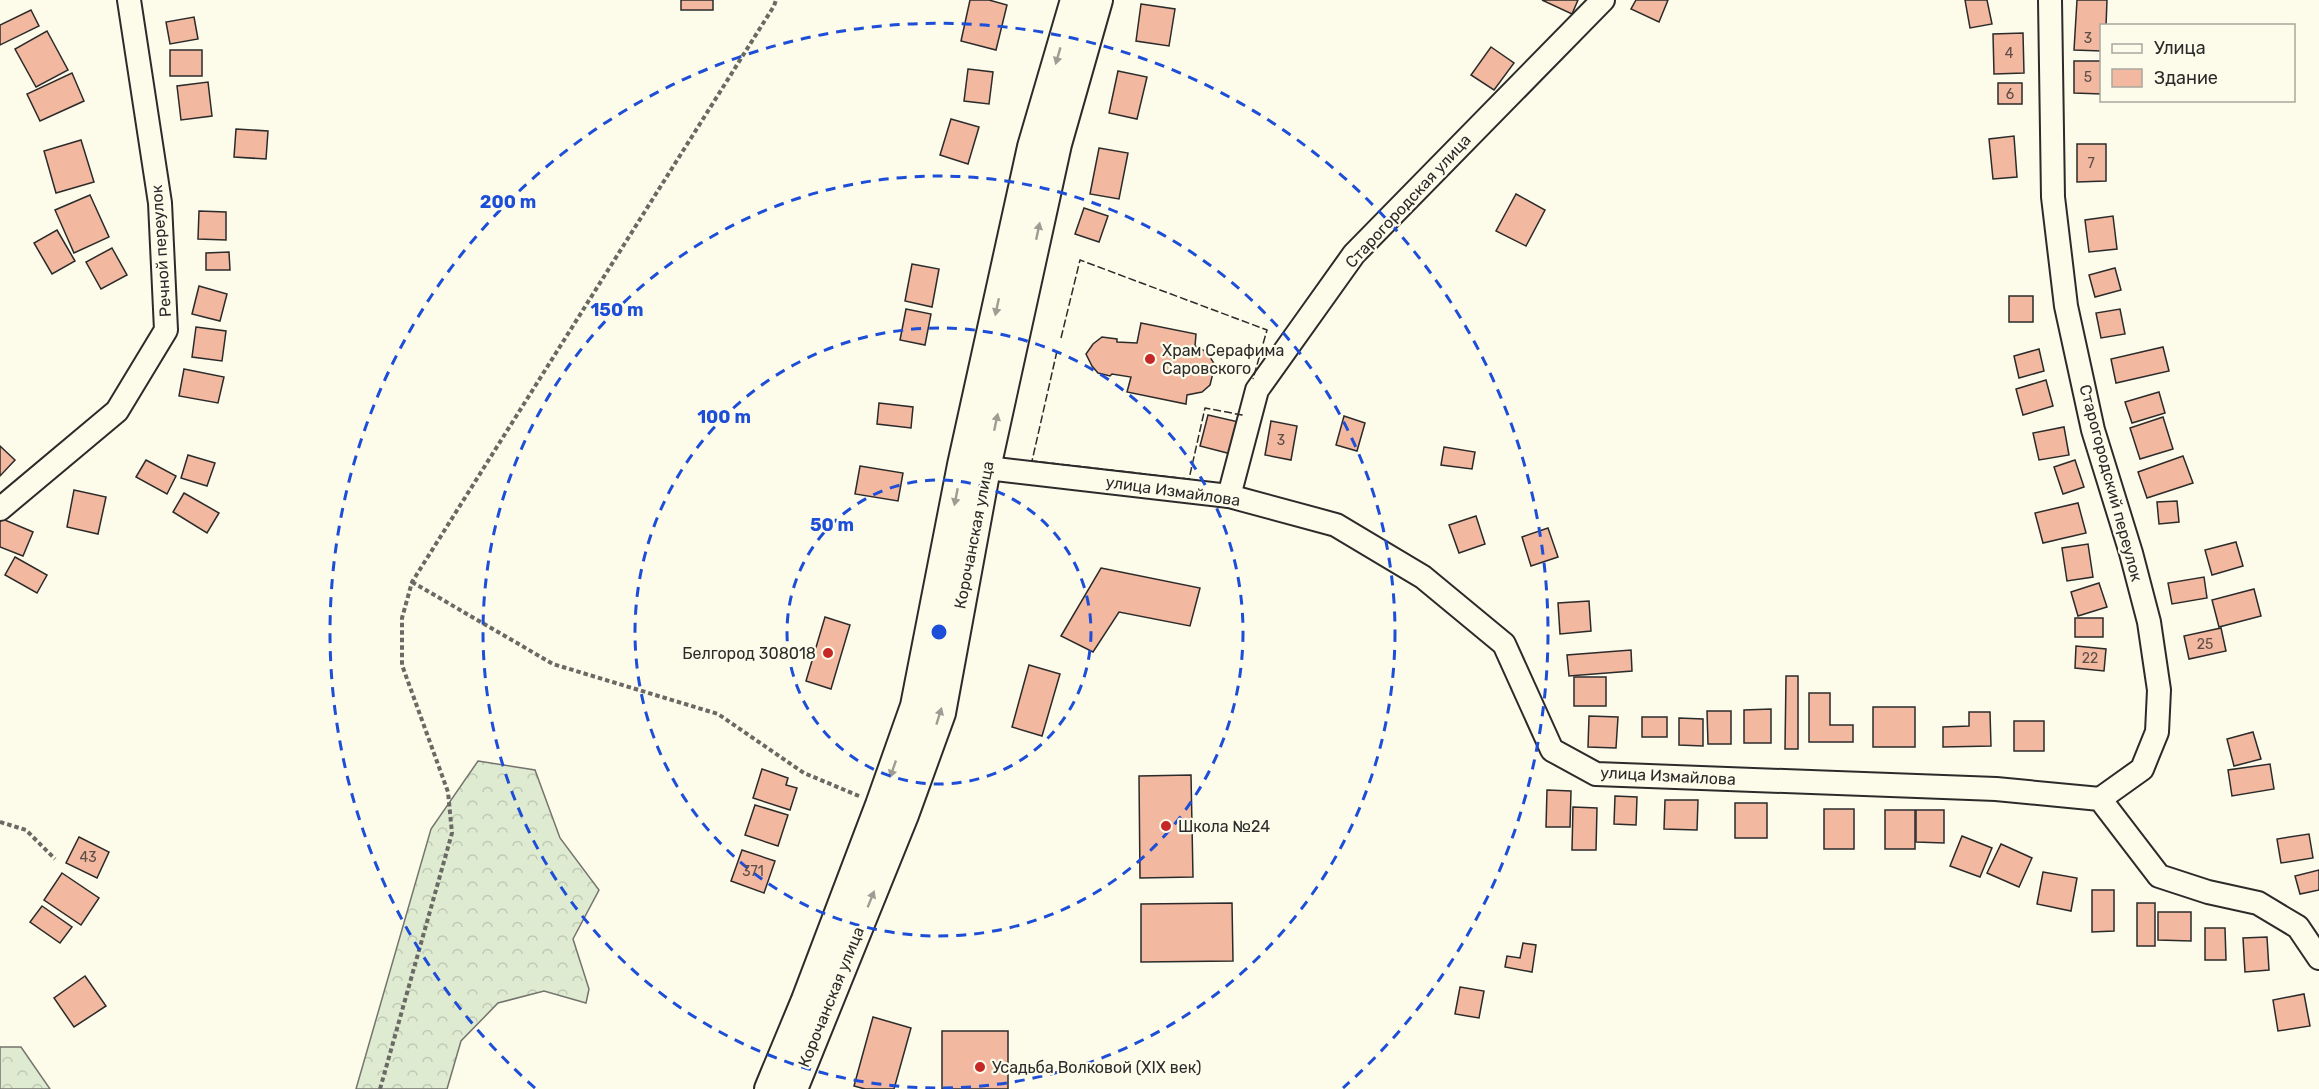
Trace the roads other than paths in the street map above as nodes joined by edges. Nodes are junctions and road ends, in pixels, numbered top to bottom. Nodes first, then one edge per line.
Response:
1 (129, 0) edge
2 (1075, 0) edge
3 (1098, 0) edge
4 (1603, 0) edge
5 (2050, 0) edge
6 (974, 466) junction
7 (1229, 496) junction
8 (0, 509) edge
9 (2100, 799) junction
10 (2319, 958) edge
11 (769, 1089) edge
12 (793, 1089) edge

1 - 8 street, Речной переулок
2 -> 6 main road, Корочанская улица
6 -> 3 main road, Корочанская улица
4 - 7 street, Старогородская улица
5 - 9 street, Старогородский переулок
6 - 7 street, улица Измайлова
6 -> 11 main road, Корочанская улица
12 -> 6 main road, Корочанская улица
7 - 9 street, улица Измайлова
9 - 10 street

